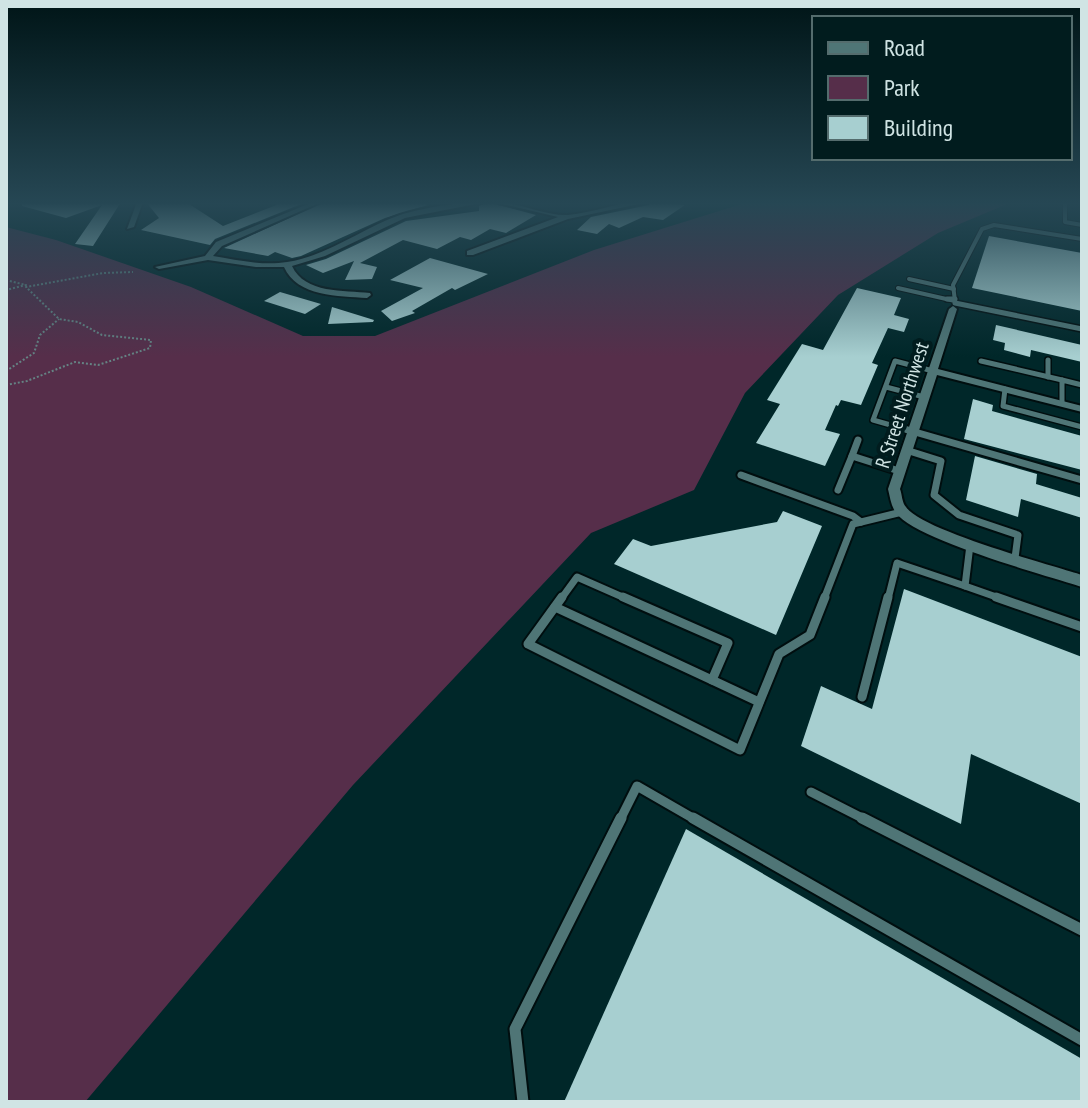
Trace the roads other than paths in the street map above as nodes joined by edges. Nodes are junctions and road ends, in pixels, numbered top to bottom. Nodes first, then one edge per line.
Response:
1 (211, 254) edge
2 (323, 254) edge
3 (969, 254) edge
4 (208, 258) junction
5 (287, 265) junction
6 (159, 267) dead end
7 (909, 279) dead end
8 (898, 288) dead end
9 (954, 289) junction
10 (367, 295) dead end
11 (954, 305) junction
12 (1082, 329) edge
13 (1048, 360) dead end
14 (981, 361) dead end
15 (933, 371) junction
16 (1048, 377) junction
17 (1062, 380) junction
18 (1082, 385) edge
19 (886, 387) junction
20 (1005, 389) junction
21 (924, 397) junction
22 (1062, 403) junction
23 (1082, 409) edge
24 (1082, 427) edge
25 (912, 432) junction
26 (858, 440) dead end
27 (906, 450) junction
28 (852, 456) junction
29 (899, 471) junction
30 (741, 475) dead end
31 (1082, 480) edge
32 (838, 490) dead end
33 (902, 512) junction
34 (861, 522) junction
35 (971, 543) junction
36 (1015, 558) junction
37 (1082, 581) edge
38 (965, 586) junction
39 (555, 607) junction
40 (1082, 627) edge
41 (712, 680) junction
42 (862, 697) dead end
43 (759, 702) junction
44 (811, 792) dead end
45 (1082, 930) edge
46 (1082, 1040) edge
47 (523, 1102) edge

1 - 4 street
2 - 5 street
3 - 9 lane
4 - 5 street
4 - 6 street
5 - 10 street
7 - 9 lane
8 - 11 lane
9 - 11 lane
11 - 12 lane
11 - 15 street, R Street Northwest
13 - 16 lane
14 - 16 lane
15 - 19 lane
15 - 20 street
15 - 21 street, R Street Northwest
16 - 17 lane
17 - 18 lane
17 - 22 lane
19 - 21 lane
19 - 25 lane
20 - 22 street
20 - 24 lane
21 - 25 street, R Street Northwest
22 - 23 street
25 - 27 street, R Street Northwest
25 - 31 lane
26 - 28 lane
27 - 29 street, R Street Northwest
27 - 36 lane
28 - 29 lane
28 - 32 lane
29 - 33 street, R Street Northwest
30 - 34 lane
33 - 34 lane
33 - 35 street
34 - 43 lane
35 - 36 street
35 - 38 lane
36 - 37 street
38 - 40 lane
38 - 42 lane
39 - 41 lane
39 - 41 lane
39 - 43 lane
41 - 43 lane
44 - 45 lane
46 - 47 lane

